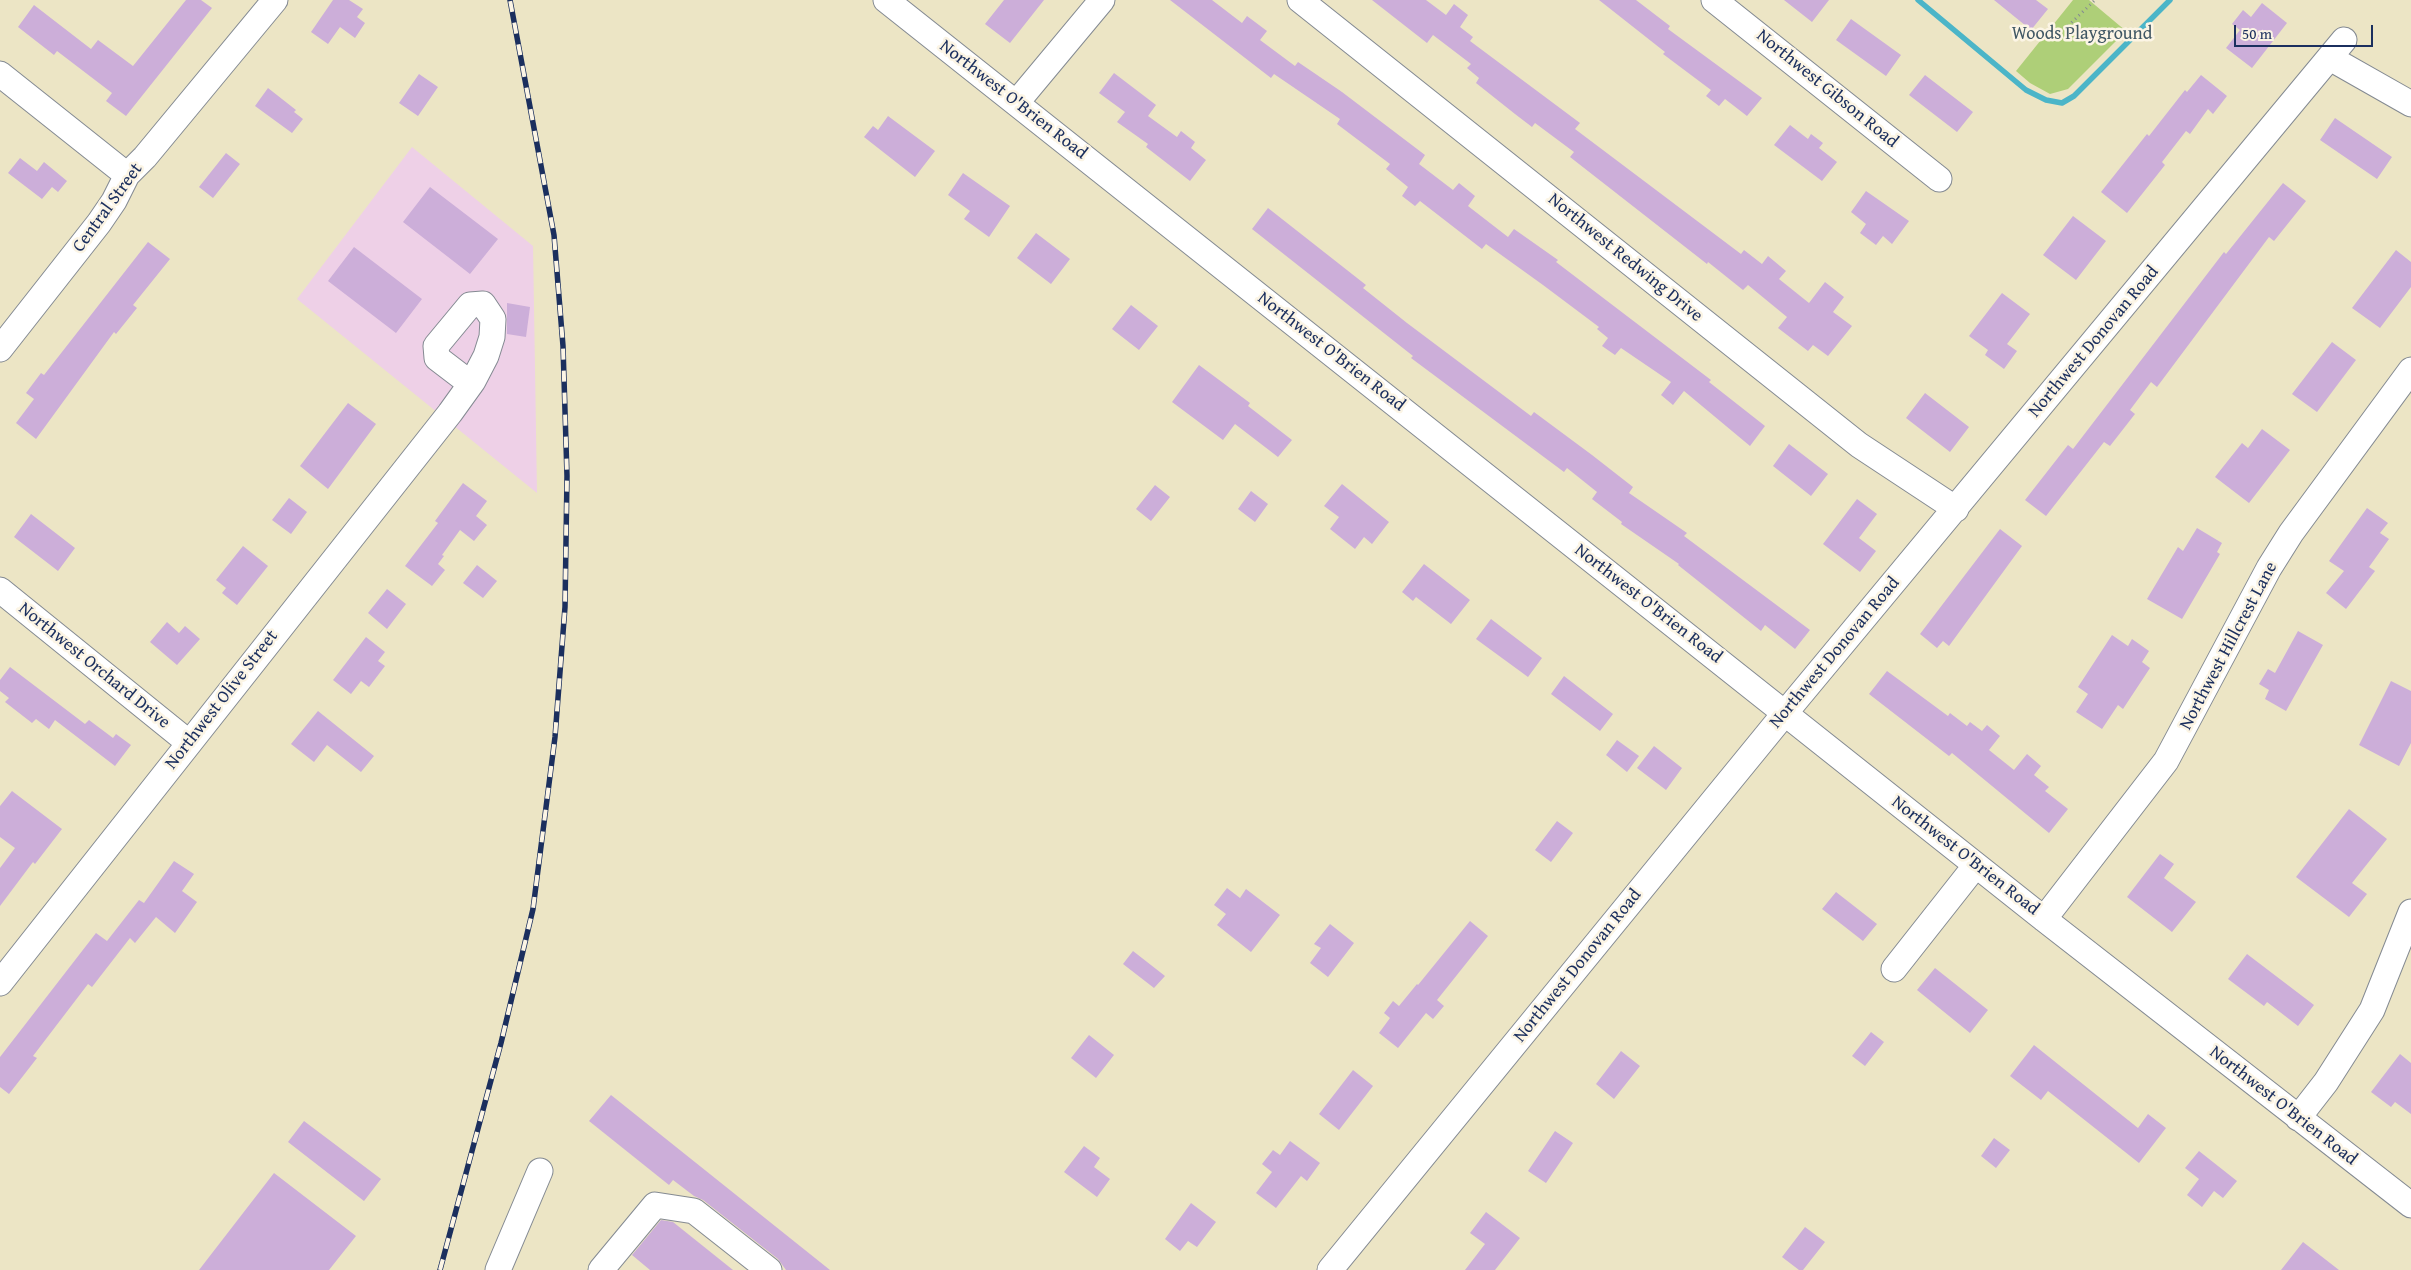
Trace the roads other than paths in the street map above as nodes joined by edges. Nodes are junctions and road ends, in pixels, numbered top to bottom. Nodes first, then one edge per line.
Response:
1 (275, 0) edge
2 (886, 0) edge
3 (1102, 0) edge
4 (1300, 0) edge
5 (1714, 0) edge
6 (0, 74) edge
7 (1017, 102) junction
8 (2411, 104) edge
9 (127, 175) junction
10 (1939, 179) dead end
11 (0, 350) edge
12 (2411, 370) edge
13 (471, 384) dead end
14 (1956, 509) junction
15 (0, 590) edge
16 (1785, 713) junction
17 (188, 742) junction
18 (1976, 865) junction
19 (2411, 912) edge
20 (2044, 919) junction
21 (1894, 969) dead end
22 (0, 983) edge
23 (2298, 1118) junction
24 (540, 1171) dead end
25 (2411, 1205) edge
26 (498, 1270) edge
27 (601, 1270) edge
28 (769, 1270) edge
29 (1330, 1270) edge

1 - 9 street, Central Street
2 - 7 street, Northwest O'Brien Road
3 - 7 street
4 - 14 street, Northwest Redwing Drive
5 - 10 street, Northwest Gibson Road
6 - 9 street
7 - 16 street, Northwest O'Brien Road
8 - 14 street, Northwest Donovan Road
9 - 11 street, Central Street
12 - 20 street, Northwest Hillcrest Lane
13 - 17 street, Northwest Olive Street
14 - 16 street, Northwest Donovan Road
15 - 17 street, Northwest Orchard Drive
16 - 18 street, Northwest O'Brien Road
16 - 29 street, Northwest Donovan Road
17 - 22 street, Northwest Olive Street
18 - 20 street, Northwest O'Brien Road
18 - 21 street
19 - 23 street
20 - 23 street, Northwest O'Brien Road
23 - 25 street, Northwest O'Brien Road
24 - 26 street
27 - 28 street

